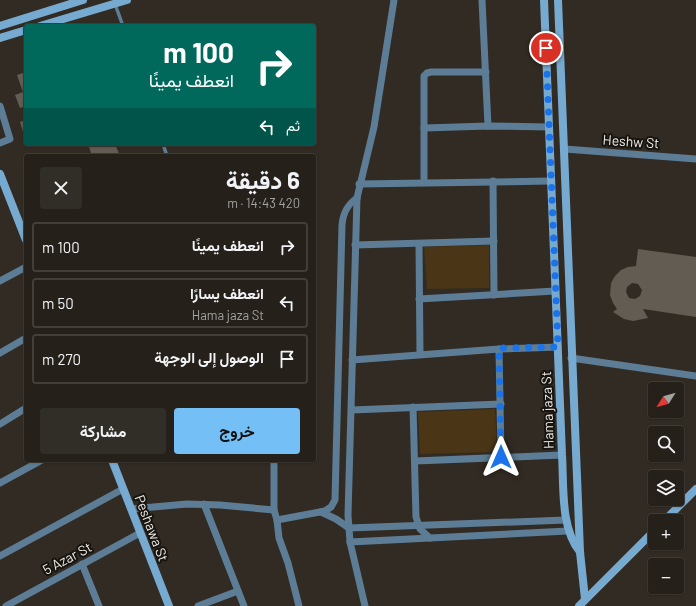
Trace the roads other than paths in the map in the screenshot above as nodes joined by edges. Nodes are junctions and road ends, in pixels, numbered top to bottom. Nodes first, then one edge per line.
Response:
1 (83, 0) edge
2 (127, 0) edge
3 (394, 0) edge
4 (482, 0) edge
5 (544, 0) edge
6 (558, 0) edge
7 (115, 4) junction
8 (47, 24) edge
9 (122, 24) edge
10 (0, 26) edge
11 (24, 31) edge
12 (0, 38) edge
13 (486, 72) junction
14 (0, 106) edge
15 (488, 126) junction
16 (549, 127) junction
17 (424, 128) junction
18 (0, 143) edge
19 (565, 149) junction
20 (696, 159) edge
21 (0, 174) edge
22 (493, 181) junction
23 (551, 181) junction
24 (424, 182) junction
25 (359, 184) junction
26 (552, 194) junction
27 (566, 194) junction
28 (357, 198) junction
29 (553, 223) junction
30 (568, 223) junction
31 (24, 235) edge
32 (494, 241) junction
33 (419, 244) junction
34 (355, 245) junction
35 (24, 268) edge
36 (0, 281) edge
37 (555, 291) junction
38 (494, 295) junction
39 (419, 299) junction
40 (24, 339) edge
41 (558, 347) junction
42 (499, 348) junction
43 (0, 353) edge
44 (420, 354) junction
45 (572, 358) junction
46 (352, 360) junction
47 (696, 376) edge
48 (501, 404) junction
49 (413, 408) junction
50 (24, 409) edge
51 (352, 410) junction
52 (0, 424) edge
53 (562, 455) junction
54 (501, 457) junction
55 (415, 461) junction
56 (38, 462) edge
57 (113, 462) edge
58 (274, 462) edge
59 (0, 483) edge
60 (123, 489) junction
61 (696, 489) edge
62 (204, 504) junction
63 (131, 509) junction
64 (274, 510) junction
65 (321, 512) junction
66 (671, 514) edge
67 (277, 520) junction
68 (566, 520) junction
69 (418, 525) junction
70 (349, 528) junction
71 (568, 531) junction
72 (140, 533) junction
73 (648, 537) edge
74 (430, 538) junction
75 (350, 542) junction
76 (580, 552) junction
77 (0, 556) edge
78 (82, 564) junction
79 (238, 591) junction
80 (586, 603) edge
81 (6, 606) edge
82 (99, 606) edge
83 (169, 606) edge
84 (198, 606) edge
85 (244, 606) edge
86 (299, 606) edge
87 (365, 606) edge
88 (579, 606) edge

1 - 10 street
2 - 7 street
3 - 25 street
4 - 13 street
5 - 16 street, Hama jaza St
6 - 19 street
7 - 8 street
7 - 9 lane
11 - 12 street
13 - 15 street
13 - 17 street
14 - 18 street
15 - 16 street
15 - 17 street
16 - 23 street, Hama jaza St
17 - 24 street
19 - 20 street, Heshw St
19 - 27 street
21 - 31 street
22 - 23 street
22 - 24 street
22 - 32 street
23 - 26 street, Hama jaza St
24 - 25 street
25 - 28 street
26 - 27 street
26 - 29 street, Hama jaza St
27 - 30 street
28 - 34 street
28 - 65 street
29 - 30 street
29 - 37 street, Hama jaza St
30 - 45 street
32 - 33 street
32 - 38 street
33 - 34 street
33 - 39 street
34 - 46 street
35 - 36 street
37 - 38 street
37 - 41 street, Hama jaza St
38 - 39 street
39 - 44 street
40 - 43 street
41 - 42 street
41 - 53 street, Hama jaza St
42 - 44 street
42 - 48 street
44 - 46 street
45 - 47 street
45 - 76 street
46 - 51 street
48 - 49 street
48 - 54 street
49 - 51 street
49 - 55 street
50 - 52 street
51 - 70 street
53 - 54 street
53 - 68 street, Hama jaza St
54 - 55 street
55 - 69 street
56 - 59 street
57 - 60 street, Peshawa St
58 - 64 street
60 - 63 street, Peshawa St
60 - 77 street
61 - 66 street
62 - 63 street
62 - 64 street
62 - 79 street
63 - 72 street, Peshawa St
64 - 67 street
65 - 67 street
65 - 70 street
67 - 86 street
68 - 69 street
68 - 71 street, Hama jaza St
69 - 70 street
69 - 74 street
70 - 75 street
71 - 74 street
71 - 76 street, Hama jaza St
72 - 78 street, 5 Azar St
72 - 83 street, Peshawa St
73 - 80 street
74 - 75 street
75 - 87 street
76 - 80 street
78 - 81 street, 5 Azar St
78 - 82 street
79 - 84 street
79 - 85 street
80 - 88 street

